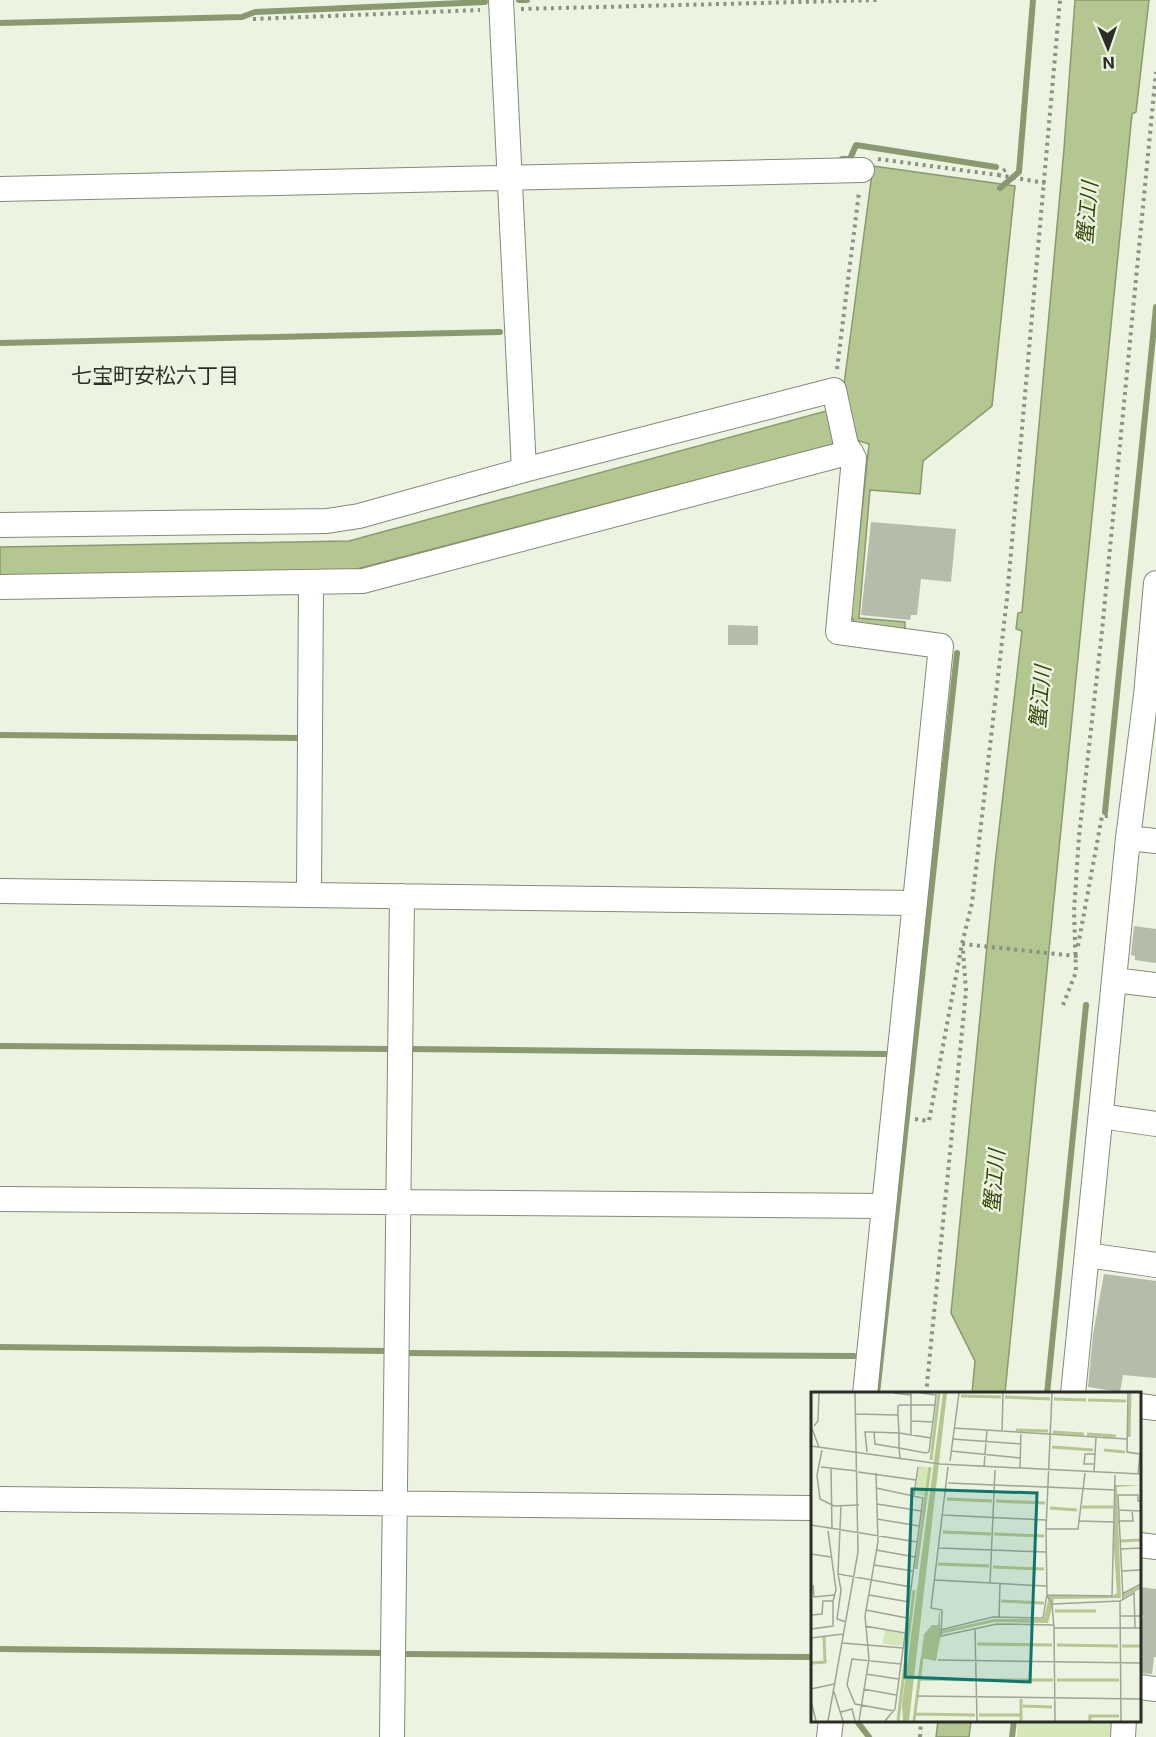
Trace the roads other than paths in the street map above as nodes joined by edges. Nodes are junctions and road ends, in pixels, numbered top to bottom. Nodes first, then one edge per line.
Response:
1 (502, 5) edge
2 (862, 170) road end
3 (509, 177) junction
4 (0, 189) edge
5 (848, 448) junction
6 (524, 470) junction
7 (0, 525) edge
8 (311, 582) junction
9 (1156, 583) edge
10 (0, 587) edge
11 (1151, 696) edge
12 (1130, 826) junction
13 (1156, 842) edge
14 (0, 891) edge
15 (309, 895) junction
16 (402, 896) junction
17 (915, 903) junction
18 (1114, 980) junction
19 (1156, 985) edge
20 (1101, 1116) junction
21 (1156, 1124) edge
22 (0, 1199) edge
23 (398, 1202) junction
24 (884, 1206) junction
25 (1087, 1255) junction
26 (1156, 1265) edge
27 (865, 1392) edge
28 (1073, 1392) edge
29 (1141, 1406) edge
30 (1156, 1408) edge
31 (0, 1498) edge
32 (395, 1503) junction
33 (811, 1508) edge
34 (1141, 1545) edge
35 (1156, 1547) edge
36 (1141, 1687) edge
37 (1156, 1689) edge
38 (831, 1722) edge
39 (1124, 1722) edge
40 (392, 1737) edge
41 (829, 1737) edge
42 (1123, 1737) edge

1 - 3 street
2 - 3 street
3 - 4 street
3 - 6 street
5 - 6 street
5 - 8 street
5 - 17 street
6 - 7 street
8 - 10 street
8 - 15 street
9 - 11 street
11 - 12 street
12 - 13 street
12 - 18 street
14 - 15 street
15 - 16 street
16 - 17 street
16 - 23 street
17 - 24 street
18 - 19 street
18 - 20 street
20 - 21 street
20 - 25 street
22 - 23 street
23 - 24 street
23 - 32 street
24 - 27 street
25 - 26 street
25 - 28 street
29 - 30 street
31 - 32 street
32 - 33 street
32 - 40 street
34 - 35 street
36 - 37 street
38 - 41 street
39 - 42 street

